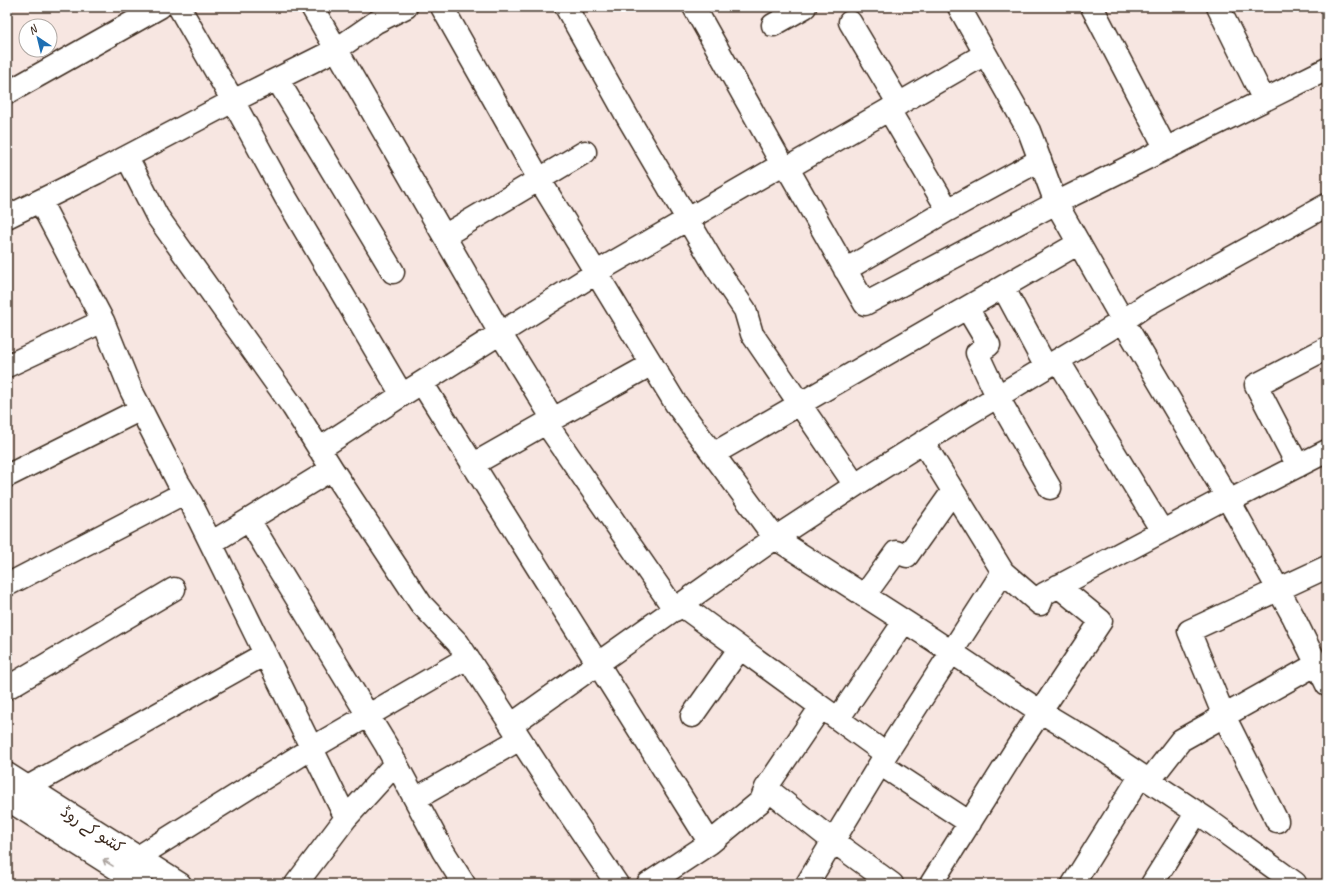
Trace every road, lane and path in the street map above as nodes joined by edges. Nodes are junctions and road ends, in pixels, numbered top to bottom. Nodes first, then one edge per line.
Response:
1 (160, 7) edge
2 (179, 7) edge
3 (312, 7) edge
4 (406, 7) edge
5 (442, 7) edge
6 (566, 7) edge
7 (694, 7) edge
8 (805, 7) edge
9 (959, 7) edge
10 (1092, 7) edge
11 (1218, 7) edge
12 (850, 22) dead end
13 (773, 25) dead end
14 (337, 49) junction
15 (985, 54) junction
16 (1327, 69) edge
17 (277, 79) junction
18 (7, 93) edge
19 (1264, 100) junction
20 (233, 101) junction
21 (894, 107) junction
22 (1166, 149) junction
23 (585, 152) dead end
24 (127, 157) junction
25 (1040, 160) junction
26 (785, 166) junction
27 (539, 179) junction
28 (40, 201) junction
29 (1056, 203) junction
30 (1326, 207) edge
31 (948, 210) junction
32 (7, 217) edge
33 (688, 219) junction
34 (444, 236) junction
35 (1079, 243) junction
36 (845, 270) junction
37 (393, 272) dead end
38 (597, 273) junction
39 (1003, 287) junction
40 (967, 308) junction
41 (103, 321) junction
42 (1123, 321) junction
43 (500, 333) junction
44 (1327, 348) edge
45 (1052, 363) junction
46 (652, 364) junction
47 (7, 366) edge
48 (422, 383) junction
49 (402, 395) junction
50 (997, 396) junction
51 (800, 404) junction
52 (141, 409) junction
53 (549, 421) junction
54 (923, 442) junction
55 (319, 449) junction
56 (1327, 451) edge
57 (713, 454) junction
58 (472, 465) junction
59 (1298, 466) junction
60 (332, 469) junction
61 (7, 476) edge
62 (855, 485) junction
63 (1050, 488) dead end
64 (953, 491) junction
65 (184, 492) junction
66 (1228, 499) junction
67 (249, 520) junction
68 (1162, 531) junction
69 (775, 538) junction
70 (211, 543) junction
71 (1327, 566) edge
72 (1003, 572) junction
73 (7, 585) edge
74 (1058, 586) junction
75 (174, 589) dead end
76 (1278, 590) junction
77 (864, 596) junction
78 (678, 608) junction
79 (904, 622) junction
80 (740, 648) junction
81 (951, 652) junction
82 (265, 654) junction
83 (467, 658) junction
84 (1317, 664) junction
85 (598, 665) junction
86 (1327, 685) edge
87 (7, 688) edge
88 (1041, 712) junction
89 (830, 713) junction
90 (368, 716) junction
91 (692, 716) dead end
92 (1224, 716) junction
93 (516, 732) junction
94 (312, 748) junction
95 (883, 759) junction
96 (396, 763) junction
97 (7, 774) edge
98 (1145, 778) junction
99 (28, 787) junction
100 (766, 788) junction
101 (415, 799) junction
102 (7, 800) edge
103 (1197, 812) junction
104 (346, 818) junction
105 (1277, 821) dead end
106 (970, 823) junction
107 (833, 842) junction
108 (710, 843) junction
109 (138, 857) junction
110 (1273, 877) edge
111 (459, 882) edge
112 (615, 883) edge
113 (141, 884) edge
114 (180, 884) edge
115 (296, 884) edge
116 (648, 884) edge
117 (806, 884) edge
118 (892, 884) edge
119 (931, 884) edge
120 (1073, 884) edge
121 (1152, 884) edge
122 (1295, 884) edge

1 - 18 street
2 - 20 street
3 - 14 street
4 - 14 street
5 - 27 street
6 - 33 street
7 - 26 street
8 - 13 street
9 - 15 street
10 - 22 street
11 - 19 street
12 - 21 street
14 - 17 street
14 - 34 street
15 - 21 street
15 - 25 street
16 - 19 street
17 - 20 street
17 - 37 street
19 - 22 street
20 - 24 street
20 - 49 street
21 - 26 street
21 - 31 street
22 - 29 street
23 - 27 street
24 - 28 street
24 - 55 street
25 - 29 street
25 - 31 street
26 - 33 street
26 - 36 street
27 - 34 street
27 - 38 street
28 - 32 street
28 - 41 street
29 - 35 street
29 - 36 street
30 - 42 street
31 - 36 street
33 - 38 street
33 - 51 street
34 - 43 street
35 - 39 street
35 - 42 street
38 - 43 street
38 - 46 street
39 - 40 street
39 - 45 street
40 - 50 street
40 - 51 street
41 - 47 street
41 - 52 street
42 - 45 street
42 - 66 street
43 - 48 street
43 - 53 street
44 - 59 street
45 - 50 street
45 - 68 street
46 - 53 street
46 - 57 street
48 - 49 street
48 - 58 street
49 - 55 street
50 - 54 street
50 - 63 street
51 - 57 street
51 - 62 street
52 - 61 street
52 - 65 street
53 - 58 street
53 - 78 street
54 - 62 street
54 - 64 street
55 - 60 street
56 - 59 street
57 - 69 street
58 - 85 street
59 - 66 street
60 - 67 street
60 - 83 street
62 - 69 street
64 - 72 street
64 - 77 street
65 - 70 street
65 - 73 street
66 - 68 street
66 - 76 street
67 - 70 street
67 - 90 street
68 - 74 street
69 - 77 street
69 - 78 street
70 - 82 street
71 - 76 street
72 - 74 street
72 - 81 street
74 - 88 street
75 - 87 street
76 - 84 street
76 - 92 street
77 - 79 street
78 - 80 street
78 - 85 street
79 - 81 street
79 - 89 street
80 - 89 street
80 - 91 street
81 - 88 street
81 - 95 street
82 - 94 street
82 - 99 street
83 - 90 street
83 - 93 street
84 - 86 street
84 - 92 street
85 - 93 street
85 - 108 street
88 - 98 street
88 - 106 street
89 - 95 street
89 - 100 street
90 - 94 street
90 - 96 street
92 - 98 street
92 - 105 street
93 - 101 street
93 - 112 street
94 - 104 street
94 - 109 street
95 - 106 street
95 - 107 street
96 - 101 street
96 - 104 street
97 - 99 street, کسّو کے روڈ
98 - 103 street
98 - 120 street
99 - 109 street, کسّو کے روڈ
100 - 107 street
100 - 108 street
101 - 111 street
113 -> 102 street, کسّو کے روڈ
103 - 110 street
103 - 121 street
104 - 115 street
106 - 119 street
107 - 117 street
107 - 118 street
108 - 116 street
109 - 114 street, کسّو کے روڈ
110 - 122 street

